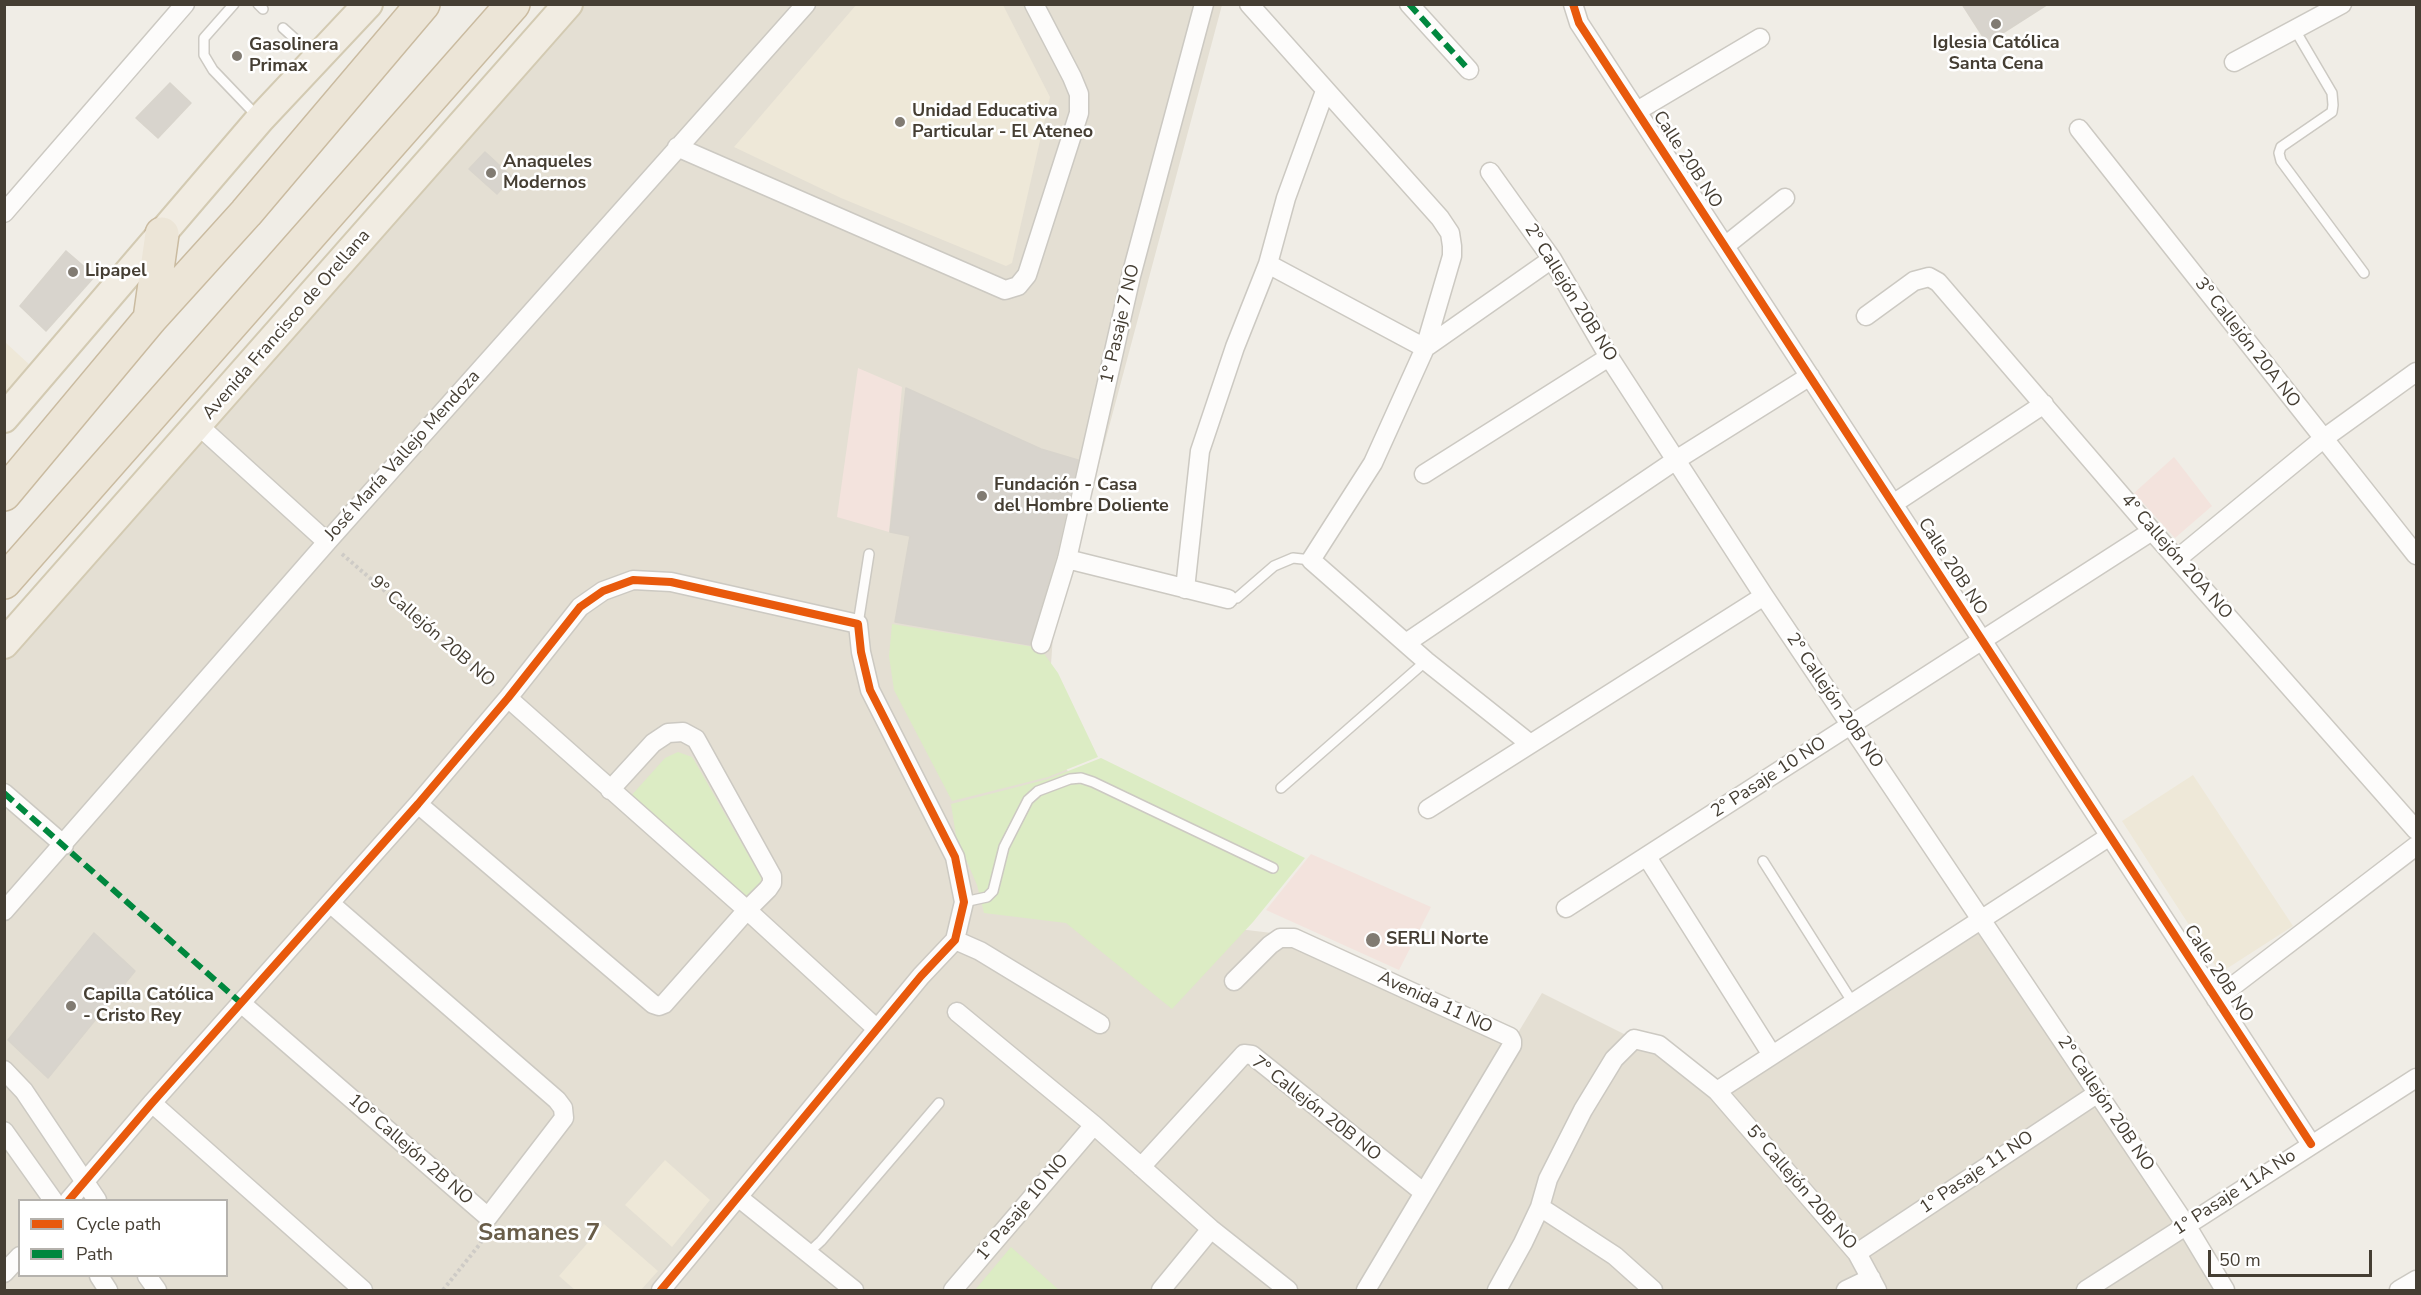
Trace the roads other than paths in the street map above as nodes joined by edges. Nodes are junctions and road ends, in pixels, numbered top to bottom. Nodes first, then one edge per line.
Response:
1 (185, 4) edge
2 (234, 4) edge
3 (368, 4) edge
4 (423, 4) edge
5 (513, 4) edge
6 (568, 4) edge
7 (806, 4) edge
8 (1034, 4) edge
9 (1204, 4) edge
10 (1249, 4) edge
11 (1409, 4) edge
12 (1573, 4) edge
13 (2342, 4) edge
14 (283, 28) dead end
15 (2295, 30) junction
16 (1760, 38) dead end
17 (316, 58) junction
18 (2234, 62) dead end
19 (1469, 70) dead end
20 (1325, 91) junction
21 (1637, 111) junction
22 (260, 119) junction
23 (2079, 129) dead end
24 (677, 147) junction
25 (1490, 172) dead end
26 (1785, 198) dead end
27 (4, 213) edge
28 (162, 234) junction
29 (1725, 246) junction
30 (1552, 259) junction
31 (1268, 264) junction
32 (2364, 273) dead end
33 (1866, 316) dead end
34 (150, 319) junction
35 (1425, 348) junction
36 (1609, 357) junction
37 (2416, 372) edge
38 (1810, 376) junction
39 (2043, 404) junction
40 (4, 418) edge
41 (198, 425) junction
42 (2323, 439) junction
43 (1676, 460) junction
44 (1425, 474) dead end
45 (4, 494) edge
46 (1893, 504) junction
47 (2152, 531) junction
48 (327, 542) junction
49 (869, 554) dead end
50 (2416, 555) edge
51 (1067, 559) junction
52 (2177, 559) junction
53 (1311, 560) junction
54 (4, 582) edge
55 (1185, 589) junction
56 (1764, 596) junction
57 (1228, 599) joint
58 (858, 624) junction
59 (1982, 640) junction
60 (1406, 643) junction
61 (4, 644) edge
62 (1041, 644) dead end
63 (1425, 661) junction
64 (508, 698) junction
65 (1851, 725) junction
66 (1529, 743) junction
67 (1281, 788) dead end
68 (610, 790) junction
69 (4, 793) edge
70 (418, 804) junction
71 (1428, 809) dead end
72 (2416, 830) edge
73 (2110, 836) junction
74 (64, 845) junction
75 (2416, 846) edge
76 (1647, 857) junction
77 (1763, 861) dead end
78 (1273, 868) dead end
79 (964, 902) junction
80 (331, 904) junction
81 (1566, 908) dead end
82 (747, 910) junction
83 (4, 911) edge
84 (1981, 919) junction
85 (955, 940) junction
86 (1234, 981) dead end
87 (2216, 999) junction
88 (241, 1003) junction
89 (1853, 1003) junction
90 (957, 1012) dead end
91 (1100, 1024) dead end
92 (877, 1029) junction
93 (1772, 1055) junction
94 (4, 1070) edge
95 (2416, 1078) edge
96 (1717, 1091) junction
97 (2098, 1093) junction
98 (152, 1103) junction
99 (939, 1103) dead end
100 (1094, 1125) junction
101 (4, 1131) edge
102 (2311, 1144) junction
103 (1141, 1167) junction
104 (85, 1182) junction
105 (1423, 1192) junction
106 (738, 1197) junction
107 (52, 1199) edge
108 (70, 1199) edge
109 (96, 1199) edge
110 (1540, 1207) junction
111 (2186, 1225) junction
112 (1211, 1229) junction
113 (808, 1253) junction
114 (1857, 1253) junction
115 (18, 1258) edge
116 (4, 1273) edge
117 (100, 1277) edge
118 (148, 1277) edge
119 (2416, 1280) edge
120 (1874, 1284) edge
121 (108, 1290) edge
122 (157, 1290) edge
123 (363, 1290) edge
124 (661, 1290) edge
125 (854, 1290) edge
126 (953, 1290) edge
127 (1161, 1290) edge
128 (1288, 1290) edge
129 (1366, 1290) edge
130 (1497, 1290) edge
131 (1653, 1290) edge
132 (1846, 1290) edge
133 (2086, 1290) edge
134 (2225, 1290) edge
135 (2399, 1290) edge

1 - 27 street
2 - 22 lane
3 - 17 main road
4 - 34 highway
5 - 54 highway
6 - 41 main road, Avenida Francisco de Orellana
7 - 24 street, José María Vallejo Mendoza
8 - 24 street
9 - 51 street, 1° Pasaje 7 NO
10 - 20 street
11 - 19 street
12 - 21 street, Calle 20B NO
13 - 15 street
14 - 17 lane
15 - 18 street
15 - 32 lane
16 - 21 street
17 - 22 main road
20 - 31 street
20 - 35 street
21 - 29 street, Calle 20B NO
22 - 28 main road
23 - 42 street, 3° Callejón 20A NO
24 - 48 street, José María Vallejo Mendoza
25 - 30 street, 2° Callejón 20B NO
26 - 29 street
28 - 34 highway
28 - 40 main road
29 - 38 street, Calle 20B NO
30 - 35 street
30 - 36 street, 2° Callejón 20B NO
31 - 35 street
31 - 55 street
33 - 39 street, 4° Callejón 20A NO
34 - 45 highway
35 - 53 street
36 - 43 street, 2° Callejón 20B NO
36 - 44 street
37 - 42 street
38 - 43 street
38 - 46 street, Calle 20B NO
39 - 46 street
39 - 47 street, 4° Callejón 20A NO
41 - 48 street
41 - 61 main road, Avenida Francisco de Orellana
42 - 50 street, 3° Callejón 20A NO
42 - 52 street
43 - 56 street, 2° Callejón 20B NO
43 - 60 street
46 - 59 street, Calle 20B NO
47 - 52 street, 4° Callejón 20A NO
47 - 59 street, 2° Pasaje 10 NO
48 - 74 street, José María Vallejo Mendoza
49 - 58 lane
51 - 55 street
51 - 62 street, 1° Pasaje 7 NO
52 - 72 street, 4° Callejón 20A NO
53 - 57 lane
53 - 60 street
55 - 57 street
56 - 65 street, 2° Callejón 20B NO
56 - 66 street
58 - 64 street
58 - 79 street
59 - 65 street, 2° Pasaje 10 NO
59 - 73 street, Calle 20B NO
60 - 63 street
63 - 66 street
63 - 67 lane
64 - 68 street, 9° Callejón 20B NO
64 - 70 street
65 - 76 street, 2° Pasaje 10 NO
65 - 84 street, 2° Callejón 20B NO
66 - 71 street
68 - 82 street, 9° Callejón 20B NO
68 - 82 street
69 - 74 street
70 - 80 street
70 - 82 street
73 - 84 street
73 - 87 street, Calle 20B NO
74 - 83 street, José María Vallejo Mendoza
75 - 87 street
76 - 81 street, 2° Pasaje 10 NO
76 - 93 street
77 - 89 lane
78 - 79 lane
79 - 85 street
80 - 88 street
80 - 88 street, 10° Callejón 2B NO
82 - 92 street, 9° Callejón 20B NO
84 - 89 street
84 - 97 street, 2° Callejón 20B NO
85 - 91 street
85 - 92 street
86 - 105 street, Avenida 11 NO
87 - 102 street, Calle 20B NO
88 - 98 street
89 - 93 street
90 - 100 street
92 - 106 street
93 - 96 street
94 - 104 street
95 - 102 street, 1° Pasaje 11A No
96 - 110 street, 5° Callejón 20B NO
96 - 114 street, 5° Callejón 20B NO
97 - 111 street, 2° Callejón 20B NO
97 - 114 street, 1° Pasaje 11 NO
98 - 104 street
98 - 123 street
99 - 113 lane
100 - 103 street
100 - 126 street, 1° Pasaje 10 NO
101 - 107 street
102 - 111 street, 1° Pasaje 11A No
103 - 105 street, 7° Callejón 20B NO
103 - 112 street
104 - 108 street
104 - 109 street
105 - 129 street, Avenida 11 NO
106 - 113 street
106 - 124 street
110 - 130 street
110 - 131 street
111 - 133 street, 1° Pasaje 11A No
111 - 134 street, 2° Callejón 20B NO
112 - 127 street
112 - 128 street
113 - 125 street
114 - 120 street, 5° Callejón 20B NO
115 - 116 street
117 - 121 street
118 - 122 street
119 - 135 street
120 - 132 street

